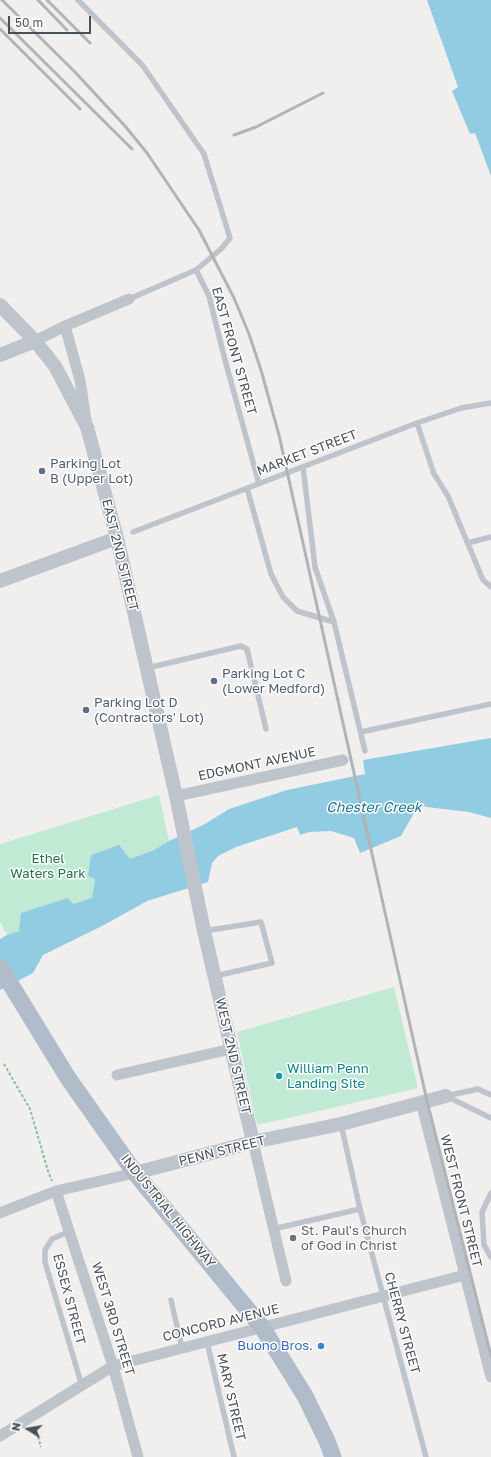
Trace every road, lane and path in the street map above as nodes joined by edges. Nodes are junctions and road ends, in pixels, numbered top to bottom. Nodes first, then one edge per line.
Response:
1 (78, 0) edge
2 (196, 270) junction
3 (129, 299) joint
4 (0, 305) edge
5 (65, 326) junction
6 (35, 341) junction
7 (0, 356) edge
8 (491, 403) edge
9 (417, 423) junction
10 (87, 427) junction
11 (302, 467) junction
12 (259, 484) junction
13 (247, 488) junction
14 (133, 532) dead end
15 (491, 537) edge
16 (117, 538) junction
17 (468, 543) junction
18 (0, 581) edge
19 (491, 588) edge
20 (334, 622) junction
21 (146, 668) junction
22 (491, 704) edge
23 (266, 729) dead end
24 (361, 732) junction
25 (365, 750) dead end
26 (344, 760) dead end
27 (176, 796) junction
28 (183, 830) joint
29 (204, 931) junction
30 (0, 967) edge
31 (215, 976) junction
32 (232, 1049) junction
33 (4, 1064) dead end
34 (117, 1075) dead end
35 (491, 1094) edge
36 (446, 1096) junction
37 (421, 1102) junction
38 (491, 1118) edge
39 (341, 1124) junction
40 (253, 1142) junction
41 (136, 1173) junction
42 (56, 1191) junction
43 (491, 1193) edge
44 (360, 1208) junction
45 (0, 1213) edge
46 (273, 1229) junction
47 (70, 1231) junction
48 (491, 1257) edge
49 (466, 1275) junction
50 (286, 1281) dead end
51 (383, 1297) junction
52 (171, 1300) dead end
53 (262, 1328) junction
54 (207, 1342) junction
55 (182, 1348) junction
56 (114, 1366) junction
57 (491, 1377) edge
58 (82, 1386) junction
59 (32, 1417) junction
60 (0, 1436) edge
61 (41, 1447) dead end
62 (138, 1457) edge
63 (234, 1457) edge
64 (333, 1457) edge
65 (426, 1457) edge

1 - 2 lane
2 - 3 lane
2 - 12 lane, EAST FRONT STREET
3 - 5 street
4 - 6 street, EAST 2ND STREET
5 - 6 street
5 - 10 street
6 - 7 street
6 - 10 street, EAST 2ND STREET
8 - 9 lane, MARKET STREET
9 - 11 lane, MARKET STREET
9 - 17 lane
10 - 16 street, EAST 2ND STREET
11 - 12 lane, MARKET STREET
11 - 20 lane
12 - 13 lane, MARKET STREET
13 - 14 lane, MARKET STREET
13 - 20 lane
15 - 17 lane
16 - 18 street
16 - 21 street, EAST 2ND STREET
17 - 19 lane
20 - 24 lane
21 - 23 lane
21 - 27 street, EAST 2ND STREET
22 - 24 lane
24 - 25 lane
26 - 27 street, EDGMONT AVENUE
27 - 28 street, EAST 2ND STREET
28 - 29 street, WEST 2ND STREET
29 - 31 street, WEST 2ND STREET
29 - 31 lane
30 - 41 main road, INDUSTRIAL HIGHWAY
31 - 32 street, WEST 2ND STREET
32 - 34 street
32 - 40 street, WEST 2ND STREET
33 - 42 path
35 - 36 lane
36 - 37 street, PENN STREET
36 - 38 lane
37 - 39 street, PENN STREET
37 - 49 street, WEST FRONT STREET
39 - 40 street, PENN STREET
39 - 44 lane, CHERRY STREET
40 - 41 street, PENN STREET
40 - 46 street, WEST 2ND STREET
41 - 42 street, PENN STREET
41 - 53 main road, INDUSTRIAL HIGHWAY
42 - 45 street, PENN STREET
42 - 47 street, WEST 3RD STREET
43 - 48 lane
44 - 46 lane
44 - 51 lane, CHERRY STREET
46 - 50 street, WEST 2ND STREET
47 - 56 street, WEST 3RD STREET
47 - 58 lane, ESSEX STREET
49 - 51 street, CONCORD AVENUE
49 - 57 street, WEST FRONT STREET
51 - 53 street, CONCORD AVENUE
51 - 65 lane, CHERRY STREET
52 - 55 lane
53 - 54 street, CONCORD AVENUE
53 - 64 main road, INDUSTRIAL HIGHWAY
54 - 55 street, CONCORD AVENUE
54 - 63 lane, MARY STREET
55 - 56 street, CONCORD AVENUE
56 - 58 street, CONCORD AVENUE
56 - 62 street, WEST 3RD STREET
58 - 59 street, CONCORD AVENUE
59 - 60 street, CONCORD AVENUE
59 - 61 path

